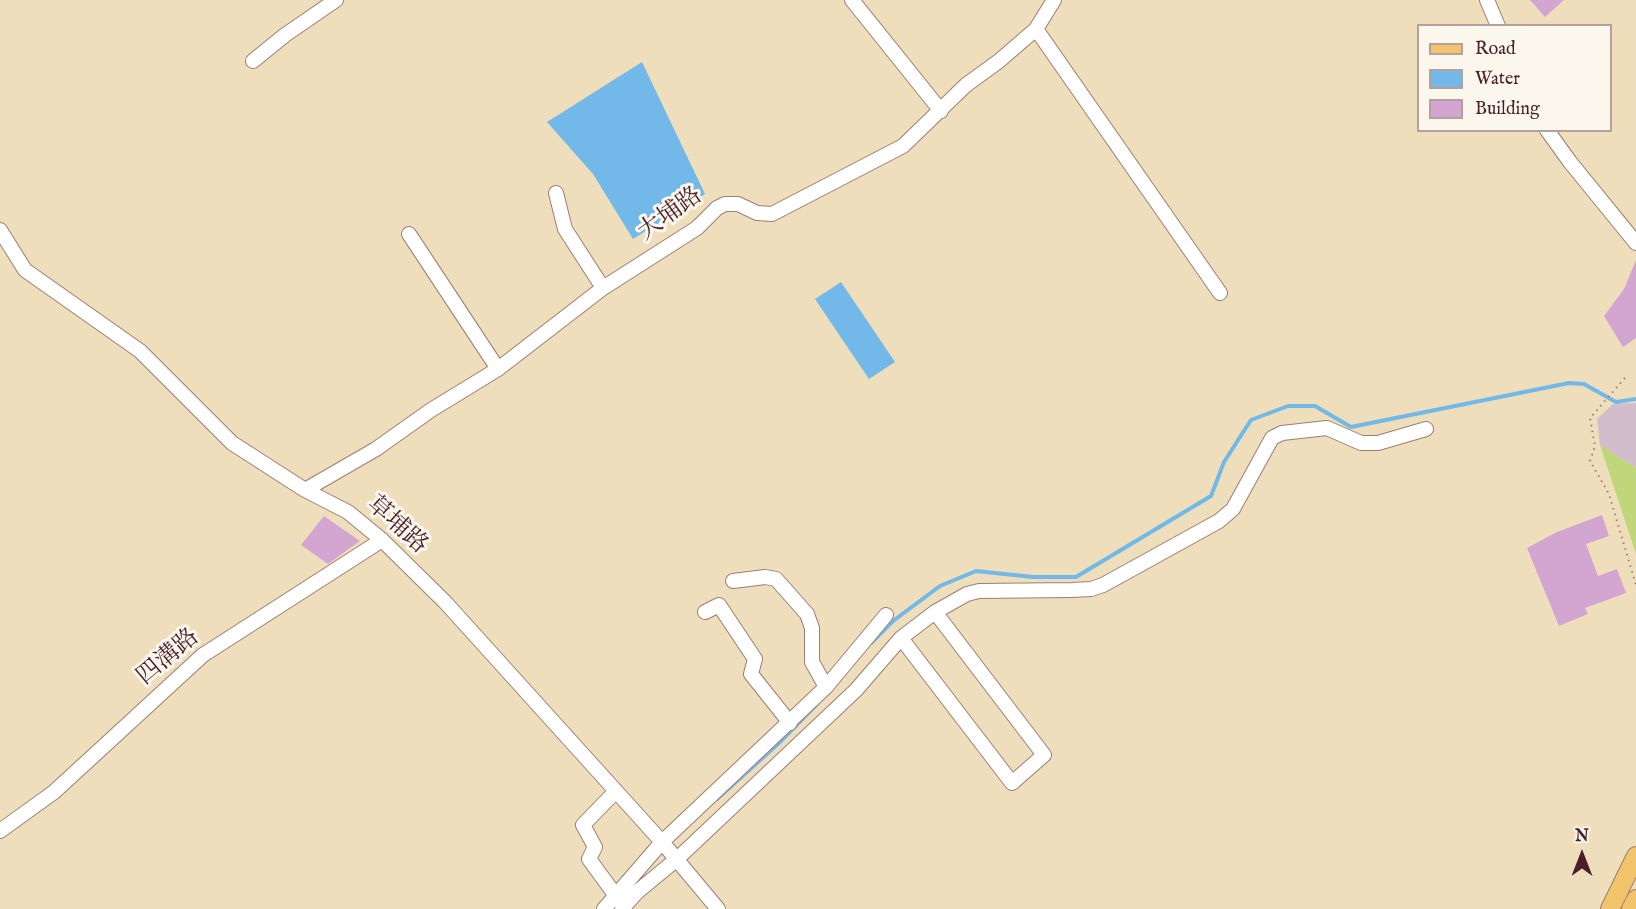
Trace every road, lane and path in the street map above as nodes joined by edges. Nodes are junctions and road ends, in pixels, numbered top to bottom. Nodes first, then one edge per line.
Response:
1 (336, 0) edge
2 (852, 0) edge
3 (1054, 0) edge
4 (1487, 0) edge
5 (1497, 24) edge
6 (1036, 30) junction
7 (253, 61) dead end
8 (941, 111) junction
9 (1548, 132) edge
10 (556, 193) dead end
11 (0, 230) edge
12 (409, 234) dead end
13 (1636, 243) edge
14 (603, 288) junction
15 (1220, 293) dead end
16 (498, 369) junction
17 (1625, 378) dead end
18 (1426, 429) dead end
19 (305, 490) junction
20 (382, 540) junction
21 (733, 581) dead end
22 (1636, 585) edge
23 (705, 612) dead end
24 (935, 612) junction
25 (886, 615) dead end
26 (901, 638) junction
27 (826, 687) junction
28 (790, 723) junction
29 (616, 791) junction
30 (0, 831) edge
31 (662, 842) junction
32 (1636, 856) edge
33 (677, 859) junction
34 (1636, 899) edge
35 (619, 903) edge
36 (604, 909) edge
37 (718, 909) edge
38 (1610, 909) edge
39 (1631, 909) edge

1 - 7 street
2 - 8 street
3 - 6 street, 大埔路
4 - 5 street
6 - 8 street, 大埔路
6 - 15 street
8 - 14 street, 大埔路
9 - 13 street
10 - 14 street
11 - 19 street, 草埔路
12 - 16 street
14 - 16 street, 大埔路
16 - 19 street, 大埔路
17 - 22 path
18 - 24 street
19 - 20 street, 草埔路
20 - 29 street, 草埔路
20 - 30 street, 四溝路
21 - 27 street
23 - 28 street
24 - 26 street
24 - 26 street
25 - 27 street
26 - 33 street
27 - 28 street
28 - 31 street
29 - 31 street, 草埔路
29 - 35 street
31 - 33 street, 草埔路
31 - 35 street
32 - 38 main road
33 - 35 street
33 - 37 street, 草埔路
34 - 39 main road
35 - 36 street

